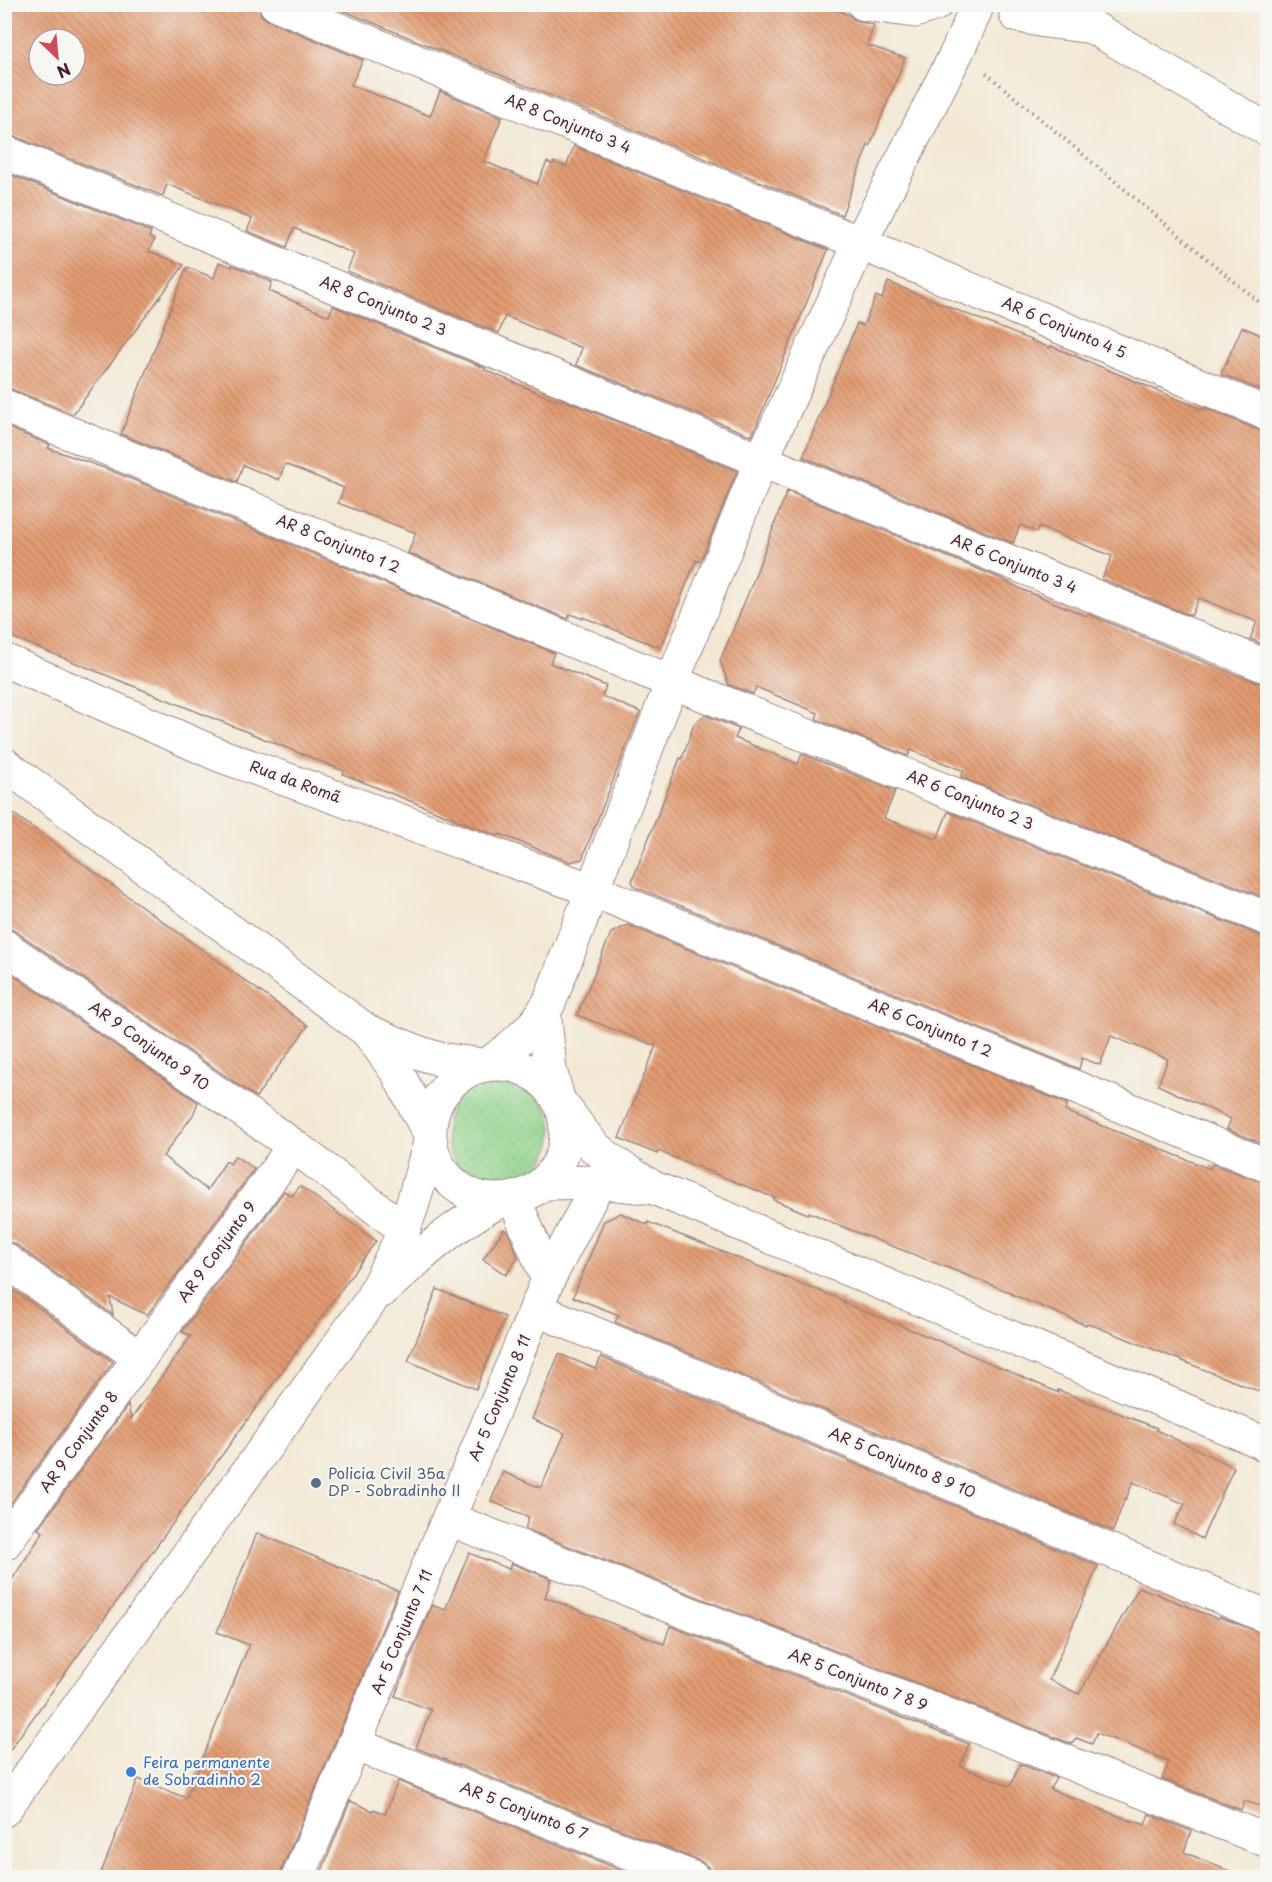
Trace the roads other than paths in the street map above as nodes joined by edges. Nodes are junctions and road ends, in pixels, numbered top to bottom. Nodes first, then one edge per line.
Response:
1 (276, 4) edge
2 (864, 4) edge
3 (936, 4) edge
4 (1068, 4) edge
5 (972, 7) edge
6 (1024, 10) edge
7 (1092, 27) junction
8 (1268, 129) edge
9 (4, 152) edge
10 (860, 243) junction
11 (4, 406) edge
12 (1268, 414) edge
13 (761, 461) junction
14 (4, 660) edge
15 (1268, 666) edge
16 (672, 682) junction
17 (4, 764) edge
18 (592, 890) junction
19 (1268, 919) edge
20 (4, 946) edge
21 (544, 1010) junction
22 (367, 1031) junction
23 (486, 1064) junction
24 (560, 1100) junction
25 (430, 1137) junction
26 (294, 1146) junction
27 (1268, 1166) edge
28 (599, 1182) junction
29 (544, 1183) junction
30 (654, 1188) junction
31 (508, 1199) junction
32 (404, 1229) junction
33 (4, 1259) edge
34 (542, 1295) junction
35 (370, 1302) junction
36 (140, 1358) junction
37 (1265, 1444) edge
38 (449, 1519) junction
39 (9, 1529) edge
40 (1268, 1617) edge
41 (354, 1744) junction
42 (4, 1810) edge
43 (1268, 1841) edge
44 (298, 1878) edge
45 (693, 1878) edge

1 - 10 street, AR 8 Conjunto 3 4
2 - 3 street
4 - 7 street
5 - 6 street
5 - 10 street
6 - 7 street
7 - 8 street
9 - 13 street, AR 8 Conjunto 2 3
10 - 12 street, AR 6 Conjunto 4 5
10 - 13 street
11 - 16 street, AR 8 Conjunto 1 2
13 - 15 street, AR 6 Conjunto 3 4
13 - 16 street
14 - 18 street, Rua da Romã
16 - 18 street
16 - 19 street, AR 6 Conjunto 2 3
17 - 22 street
18 - 21 street
18 - 27 street, AR 6 Conjunto 1 2
20 - 26 street, AR 9 Conjunto 9 10
21 - 23 street
21 - 24 street
22 - 23 street
22 - 25 street
23 - 24 street
23 - 25 street
24 - 29 street
24 - 30 street
25 - 31 street
25 - 32 street
26 - 32 street, AR 9 Conjunto 9 10
26 - 36 street, AR 9 Conjunto 9
28 - 29 street
28 - 30 street
28 - 34 street, Ar 5 Conjunto 8 11
29 - 31 street
30 - 37 street
31 - 34 street
31 - 35 street
32 - 35 street
33 - 36 street
34 - 38 street, Ar 5 Conjunto 8 11
34 - 40 street, AR 5 Conjunto 8 9 10
35 - 42 street
36 - 39 street, AR 9 Conjunto 8
38 - 41 street, Ar 5 Conjunto 7 11
38 - 43 street, AR 5 Conjunto 7 8 9
41 - 44 street, Ar 5 Conjunto 7 11
41 - 45 street, AR 5 Conjunto 6 7

